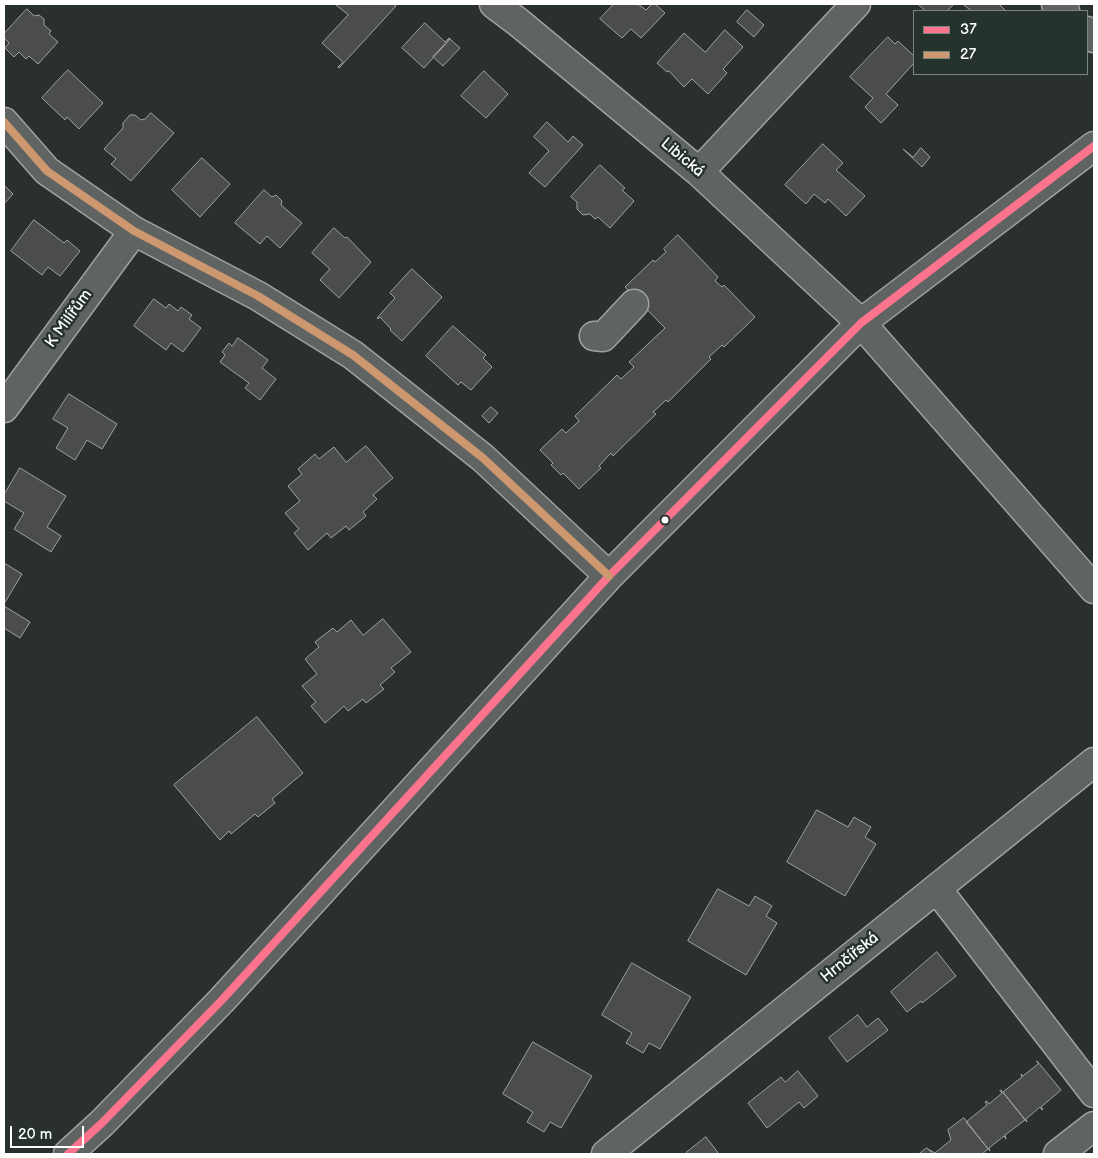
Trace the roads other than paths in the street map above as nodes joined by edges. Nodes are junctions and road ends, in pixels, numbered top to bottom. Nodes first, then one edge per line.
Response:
1 (494, 4) edge
2 (856, 4) edge
3 (4, 122) edge
4 (1094, 146) edge
5 (699, 172) junction
6 (134, 231) junction
7 (634, 304) dead end
8 (860, 323) junction
9 (594, 336) dead end
10 (4, 408) edge
11 (609, 576) junction
12 (1094, 589) edge
13 (1094, 762) edge
14 (937, 889) junction
15 (1094, 1093) edge
16 (1094, 1126) edge
17 (68, 1154) edge
18 (606, 1154) edge
19 (1058, 1154) edge

1 - 5 street, Libická
2 - 5 street
3 - 6 street
4 - 8 street
5 - 8 street, Libická
6 - 10 street, K Milířům
6 - 11 street
7 - 9 street
8 - 11 street
8 - 12 street, Libická
11 - 17 street
13 - 14 street, Hrnčířská
14 - 15 street
14 - 18 street, Hrnčířská
16 - 19 street

